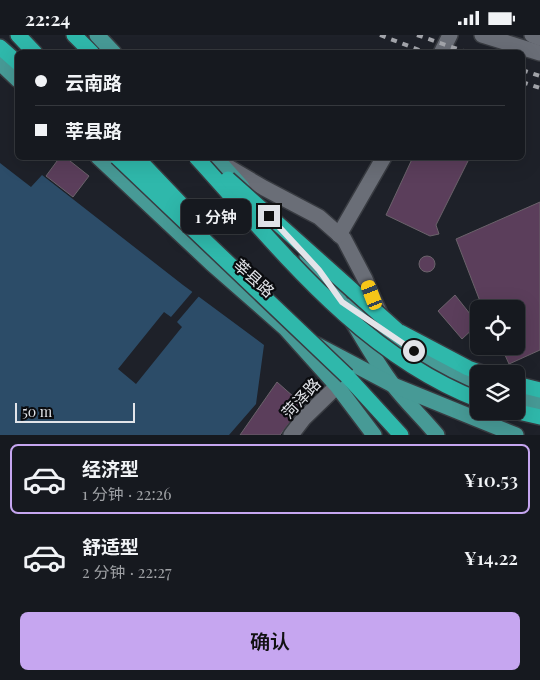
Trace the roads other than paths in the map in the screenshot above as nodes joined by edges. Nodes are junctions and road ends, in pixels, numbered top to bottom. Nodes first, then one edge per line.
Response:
1 (18, 35) edge
2 (74, 35) edge
3 (88, 35) edge
4 (97, 35) edge
5 (450, 35) edge
6 (482, 35) edge
7 (532, 35) edge
8 (540, 38) edge
9 (0, 47) edge
10 (32, 50) edge
11 (89, 50) edge
12 (100, 50) edge
13 (111, 50) edge
14 (442, 50) edge
15 (540, 53) edge
16 (15, 60) edge
17 (0, 63) edge
18 (15, 77) edge
19 (101, 160) edge
20 (120, 160) edge
21 (139, 160) edge
22 (199, 160) edge
23 (206, 160) edge
24 (218, 160) edge
25 (219, 160) edge
26 (382, 160) edge
27 (339, 235) junction
28 (342, 302) junction
29 (285, 328) junction
30 (399, 342) junction
31 (470, 369) edge
32 (342, 381) junction
33 (470, 381) edge
34 (393, 385) junction
35 (525, 386) edge
36 (540, 390) edge
37 (470, 396) edge
38 (525, 400) edge
39 (540, 403) edge
40 (525, 414) edge
41 (540, 417) edge
42 (291, 435) edge
43 (374, 435) edge
44 (401, 435) edge
45 (437, 435) edge
46 (516, 435) edge

1 - 10 highway
2 - 11 highway
3 - 12 highway
4 - 13 main road
5 - 14 street
6 - 15 street
7 - 8 street
9 - 16 highway
17 - 18 main road
19 - 29 main road, 莘县路
20 - 32 highway, bridge
21 - 32 highway, bridge
22 - 37 highway, bridge
23 - 31 highway, bridge
24 - 28 main road
25 - 27 street
26 - 27 street
27 - 30 street
28 - 30 main road
28 - 34 main road
29 - 32 main road, 莘县路
29 - 34 main road
30 - 33 main road
32 - 42 street, 菏泽路
32 - 43 main road, 莘县路
32 - 44 highway
34 - 45 main road
34 - 46 main road
35 - 36 highway
38 - 39 main road
40 - 41 highway

